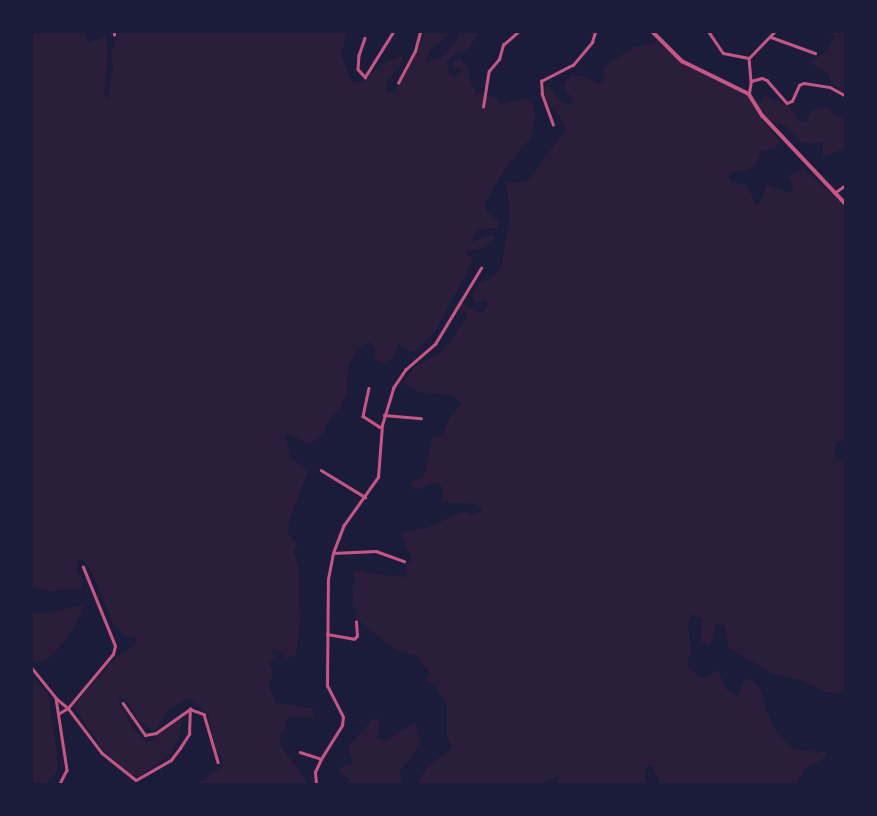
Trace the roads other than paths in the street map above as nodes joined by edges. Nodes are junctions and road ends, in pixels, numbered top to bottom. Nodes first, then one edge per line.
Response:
1 (393, 32) edge
2 (420, 32) edge
3 (517, 32) edge
4 (595, 32) edge
5 (653, 32) edge
6 (709, 32) edge
7 (774, 32) edge
8 (771, 37) junction
9 (365, 38) dead end
10 (815, 53) dead end
11 (749, 58) junction
12 (751, 81) junction
13 (398, 83) dead end
14 (749, 94) junction
15 (845, 96) edge
16 (483, 107) dead end
17 (554, 125) dead end
18 (845, 185) edge
19 (834, 193) junction
20 (845, 204) edge
21 (481, 268) dead end
22 (369, 388) dead end
23 (384, 415) junction
24 (421, 418) dead end
25 (382, 428) junction
26 (321, 470) dead end
27 (365, 497) junction
28 (333, 553) junction
29 (404, 561) dead end
30 (83, 567) dead end
31 (356, 622) dead end
32 (327, 634) junction
33 (32, 668) edge
34 (56, 698) junction
35 (123, 703) dead end
36 (68, 708) junction
37 (190, 709) junction
38 (58, 714) junction
39 (300, 752) dead end
40 (321, 759) junction
41 (218, 762) dead end
42 (60, 785) edge
43 (316, 785) edge

1 - 9 street
2 - 13 street
3 - 16 street
4 - 17 street
5 - 14 street
6 - 11 street
7 - 8 street
8 - 10 street
8 - 11 street
11 - 12 street
12 - 14 street
12 - 15 street
14 - 19 street
18 - 19 street
19 - 20 street
21 - 23 street
22 - 25 street
23 - 24 street
23 - 25 street
25 - 27 street
26 - 27 street
27 - 28 street
28 - 29 street
28 - 32 street
30 - 36 street
31 - 32 street
32 - 40 street
33 - 34 street
34 - 36 street
34 - 38 street
35 - 37 street
36 - 37 street
36 - 38 street
37 - 41 street
38 - 42 street
39 - 40 street
40 - 43 street

